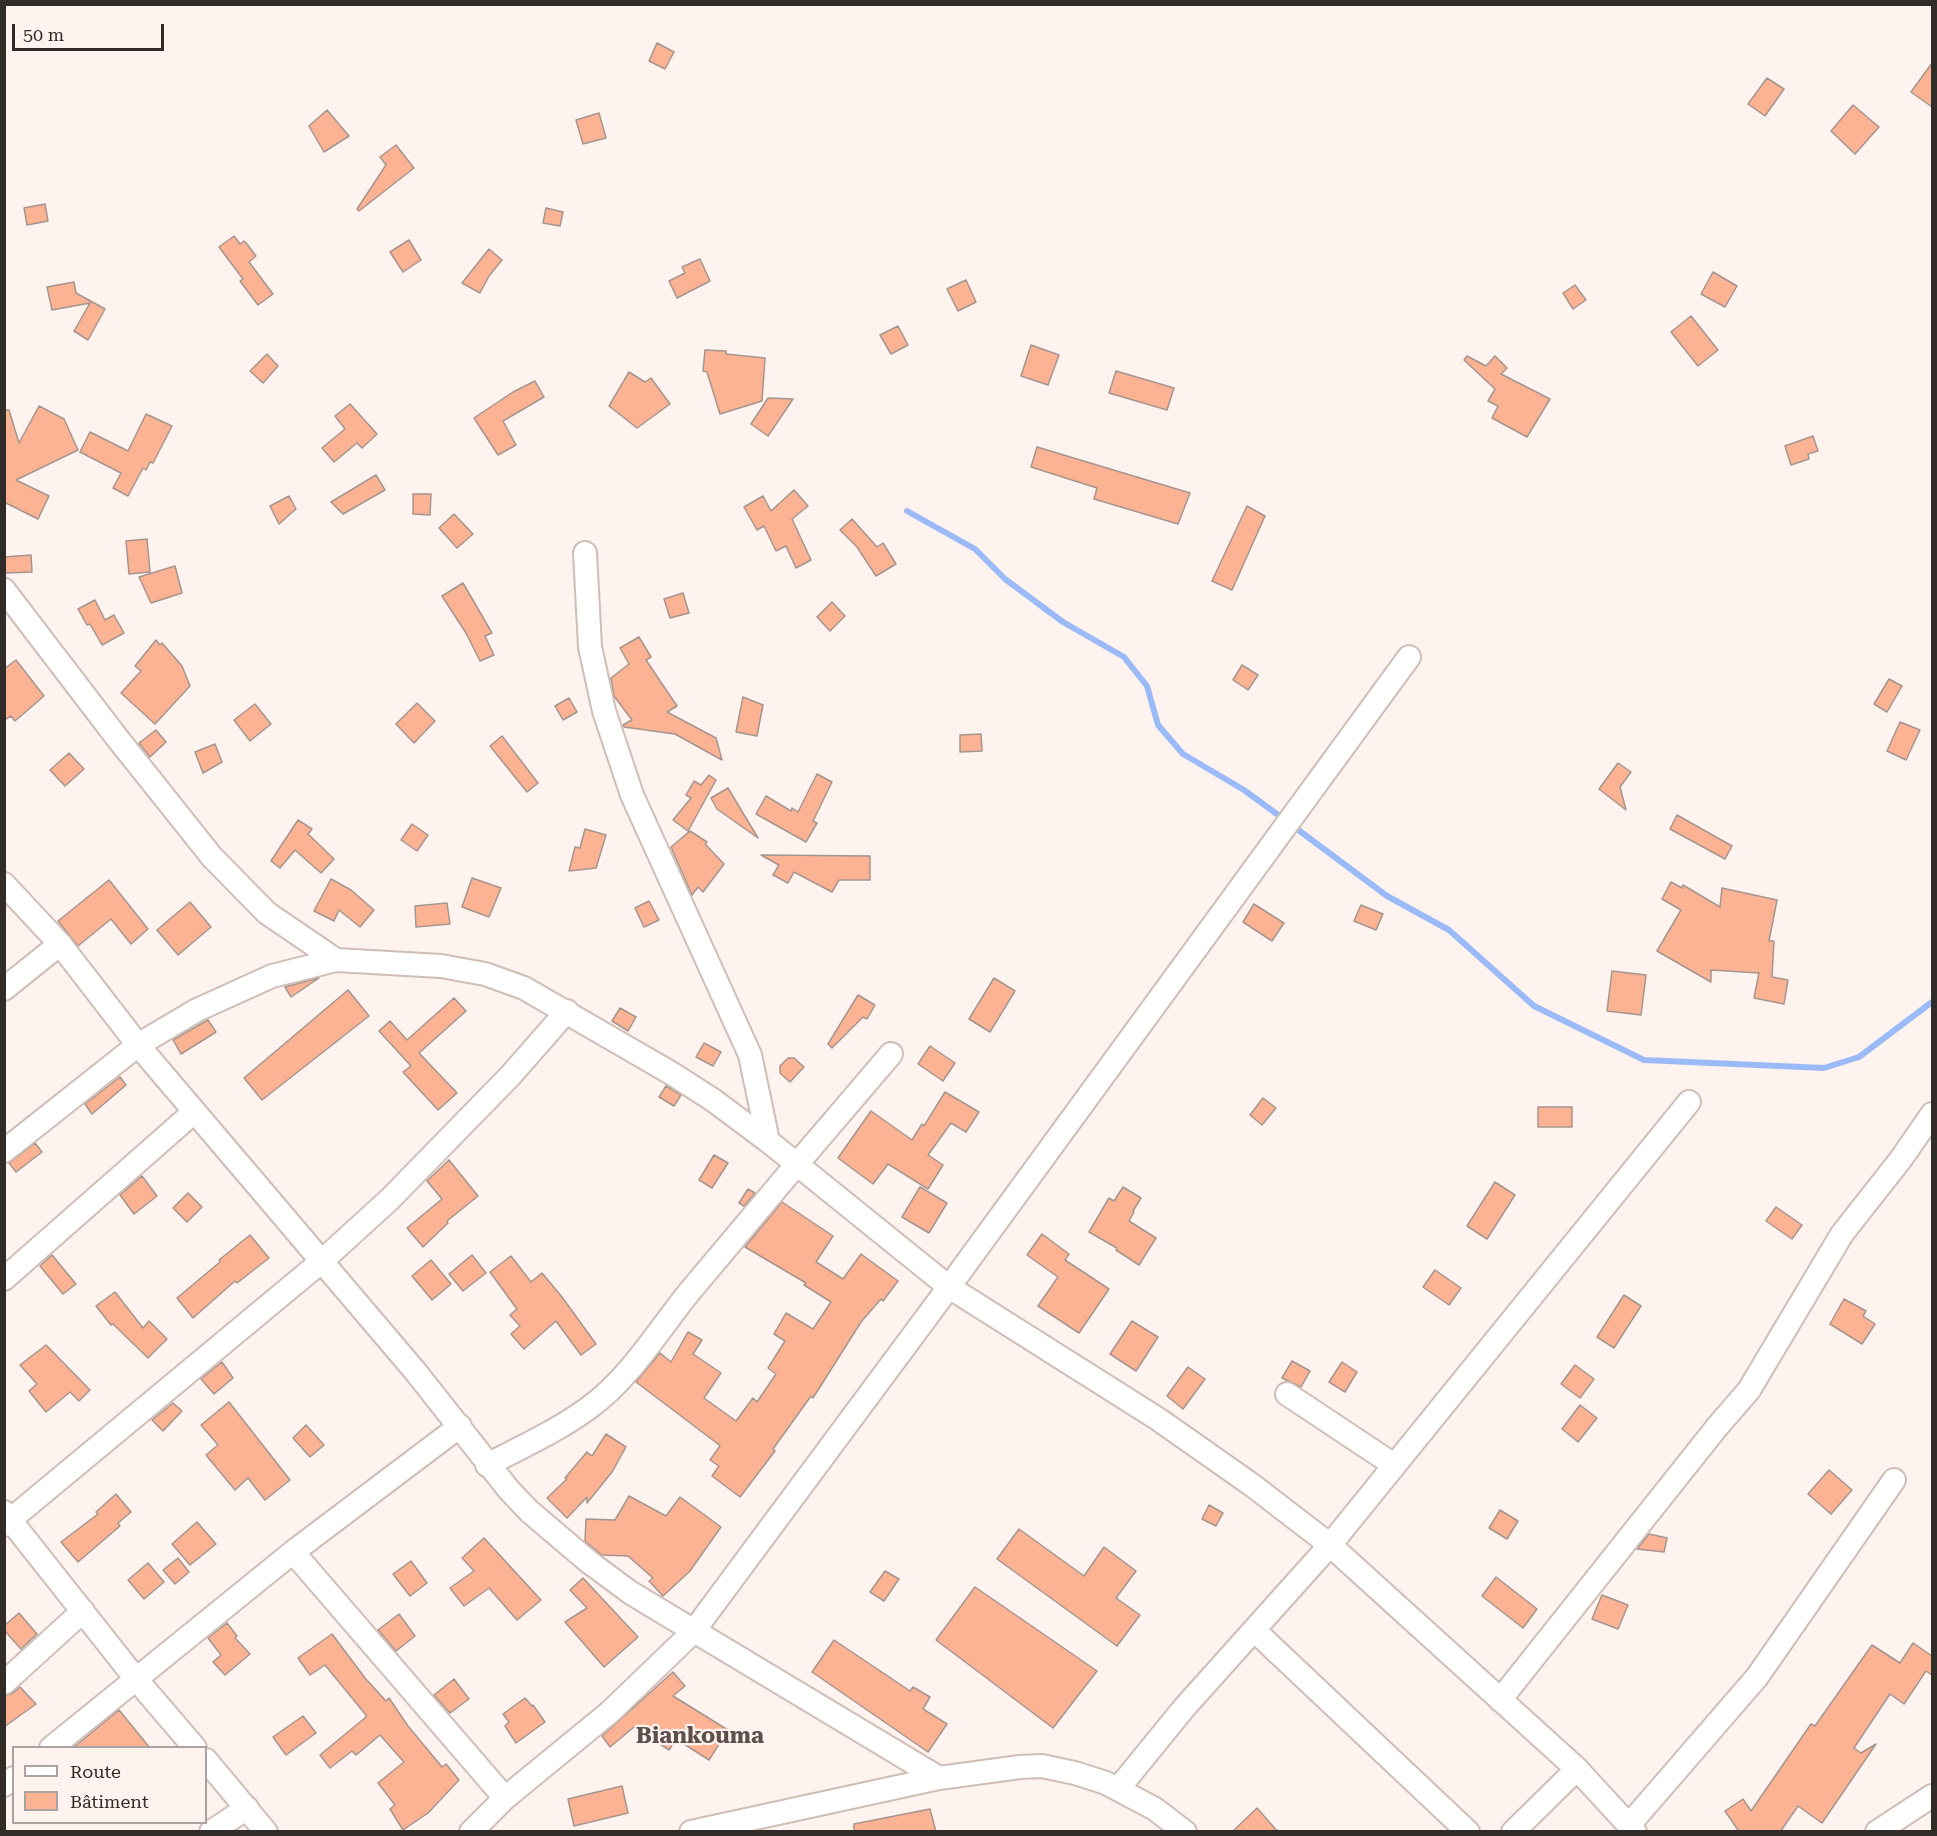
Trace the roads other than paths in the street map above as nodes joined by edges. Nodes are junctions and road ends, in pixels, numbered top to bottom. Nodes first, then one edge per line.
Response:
1 (585, 553) dead end
2 (4, 590) edge
3 (1409, 657) dead end
4 (4, 884) edge
5 (60, 944) junction
6 (336, 960) junction
7 (4, 989) edge
8 (567, 1011) junction
9 (138, 1044) junction
10 (891, 1054) dead end
11 (1689, 1102) dead end
12 (195, 1112) junction
13 (1932, 1114) edge
14 (768, 1141) junction
15 (4, 1151) edge
16 (795, 1164) junction
17 (322, 1261) junction
18 (4, 1279) edge
19 (950, 1287) junction
20 (1287, 1394) dead end
21 (460, 1426) junction
22 (487, 1465) junction
23 (1394, 1466) junction
24 (1894, 1480) dead end
25 (7, 1519) edge
26 (1330, 1545) junction
27 (293, 1552) junction
28 (83, 1611) junction
29 (1254, 1630) junction
30 (693, 1632) junction
31 (136, 1678) junction
32 (4, 1683) edge
33 (1500, 1700) junction
34 (53, 1746) edge
35 (193, 1746) edge
36 (207, 1761) edge
37 (1577, 1768) junction
38 (939, 1778) junction
39 (1118, 1789) junction
40 (1932, 1796) edge
41 (505, 1798) junction
42 (246, 1808) junction
43 (1632, 1828) edge
44 (211, 1832) edge
45 (266, 1832) edge
46 (471, 1832) edge
47 (691, 1832) edge
48 (1185, 1832) edge
49 (1468, 1832) edge
50 (1513, 1832) edge
51 (1876, 1832) edge

1 - 14 street
2 - 6 street
3 - 19 street
4 - 5 street
5 - 7 street
5 - 9 street
6 - 8 street
6 - 9 street
8 - 14 street
8 - 17 street
9 - 12 street
9 - 15 street
10 - 16 street
11 - 23 street
12 - 17 street
12 - 18 street
13 - 33 street
14 - 16 street
16 - 19 street
16 - 22 street
17 - 21 street
17 - 25 street
19 - 26 street
19 - 30 street
20 - 23 street
21 - 22 street
21 - 27 street
22 - 30 street
23 - 26 street
24 - 43 street
25 - 28 street
26 - 29 street
26 - 33 street
27 - 31 street
27 - 41 street
28 - 31 street
28 - 32 street
29 - 39 street
29 - 49 street
30 - 38 street
30 - 41 street
31 - 34 street
31 - 35 street
33 - 37 street
36 - 42 street
37 - 43 street
37 - 50 street
38 - 39 street
38 - 47 street
39 - 48 street
40 - 51 street
41 - 46 street
42 - 44 street
42 - 45 street

